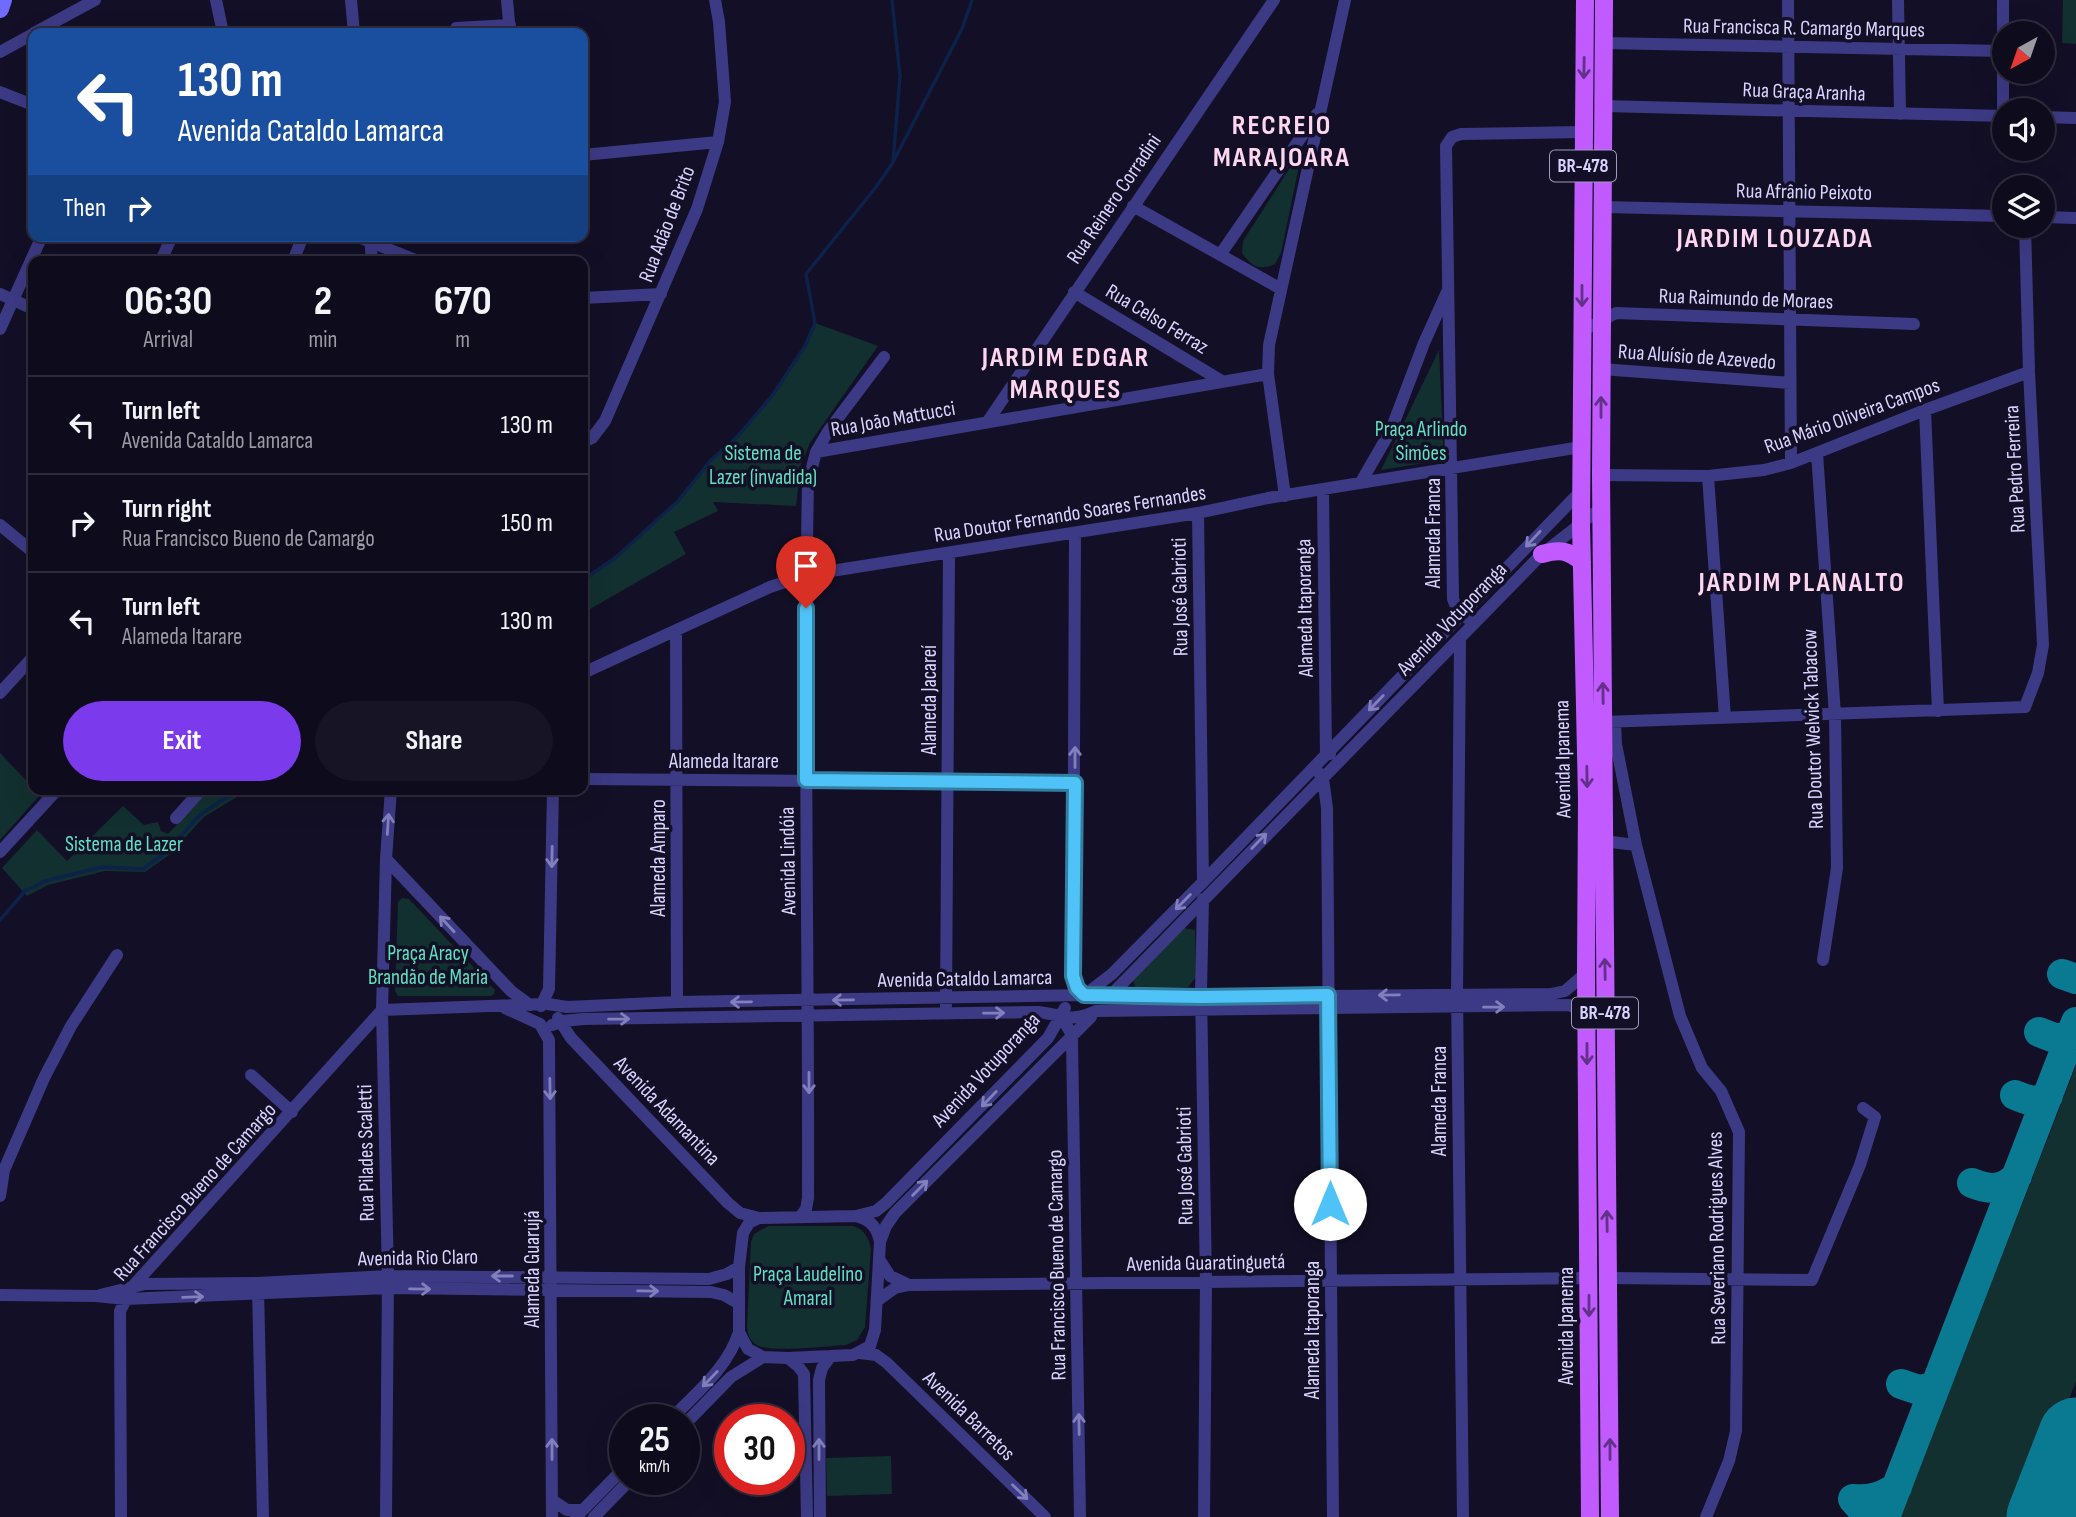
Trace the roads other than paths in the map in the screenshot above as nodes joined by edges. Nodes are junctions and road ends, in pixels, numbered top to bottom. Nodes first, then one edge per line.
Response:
1 (3, 0) edge
2 (94, 0) edge
3 (216, 0) edge
4 (351, 0) edge
5 (507, 0) edge
6 (715, 0) edge
7 (1274, 0) edge
8 (1345, 0) edge
9 (1584, 0) edge
10 (1604, 0) edge
11 (1788, 0) edge
12 (1898, 0) edge
13 (2003, 0) edge
14 (0, 9) edge
15 (2003, 21) edge
16 (45, 28) edge
17 (222, 28) edge
18 (354, 28) edge
19 (510, 28) edge
20 (28, 37) edge
21 (1604, 43) junction
22 (1788, 47) junction
23 (1899, 49) junction
24 (1992, 51) edge
25 (0, 52) edge
26 (0, 92) edge
27 (28, 103) edge
28 (1604, 106) junction
29 (1321, 108) junction
30 (1789, 111) junction
31 (1900, 114) junction
32 (1992, 116) edge
33 (2055, 117) edge
34 (2076, 118) edge
35 (1583, 132) junction
36 (718, 142) junction
37 (588, 155) edge
38 (1133, 206) junction
39 (1603, 207) junction
40 (1789, 211) junction
41 (1992, 216) edge
42 (2055, 217) edge
43 (2076, 218) edge
44 (2025, 238) edge
45 (375, 242) edge
46 (1220, 255) junction
47 (407, 256) edge
48 (28, 267) edge
49 (1448, 287) junction
50 (1281, 289) junction
51 (1074, 292) junction
52 (0, 294) edge
53 (661, 294) junction
54 (588, 298) edge
55 (13, 300) junction
56 (28, 307) edge
57 (1790, 320) junction
58 (1602, 321) junction
59 (1914, 324) dead end
60 (0, 329) edge
61 (1582, 331) junction
62 (1424, 343) junction
63 (1450, 346) junction
64 (884, 357) dead end
65 (1601, 369) junction
66 (2029, 372) junction
67 (1268, 373) junction
68 (1220, 380) junction
69 (1790, 383) junction
70 (1925, 410) junction
71 (988, 421) junction
72 (588, 440) edge
73 (1581, 447) junction
74 (816, 452) junction
75 (1817, 453) junction
76 (1791, 463) junction
77 (1452, 468) junction
78 (1601, 475) junction
79 (1708, 476) junction
80 (1361, 482) junction
81 (1323, 491) junction
82 (1581, 491) junction
83 (1285, 496) junction
84 (1601, 508) junction
85 (1198, 513) junction
86 (0, 524) edge
87 (1581, 524) junction
88 (1075, 533) junction
89 (28, 546) edge
90 (949, 553) junction
91 (1542, 554) junction
92 (1582, 562) junction
93 (806, 575) junction
94 (1462, 615) junction
95 (1478, 621) junction
96 (676, 631) junction
97 (1460, 640) junction
98 (28, 662) edge
99 (1432, 668) junction
100 (588, 671) edge
101 (1458, 684) junction
102 (0, 693) edge
103 (1938, 711) junction
104 (1835, 715) junction
105 (1726, 718) junction
106 (1609, 722) junction
107 (1325, 725) junction
108 (1345, 735) junction
109 (1322, 760) junction
110 (1330, 771) junction
111 (588, 779) edge
112 (806, 780) junction
113 (677, 781) junction
114 (948, 782) junction
115 (1075, 783) junction
116 (52, 795) edge
117 (197, 795) edge
118 (391, 795) edge
119 (553, 795) edge
120 (1300, 800) junction
121 (1326, 808) junction
122 (176, 818) dead end
123 (1604, 841) junction
124 (1636, 845) junction
125 (1203, 849) junction
126 (0, 852) edge
127 (386, 859) junction
128 (1224, 860) junction
129 (406, 881) junction
130 (1203, 882) junction
131 (385, 887) junction
132 (1203, 899) junction
133 (117, 955) dead end
134 (1822, 960) dead end
135 (1073, 972) junction
136 (1586, 973) junction
137 (1127, 979) junction
138 (1103, 982) junction
139 (1111, 995) junction
140 (1136, 996) junction
141 (946, 999) junction
142 (809, 1001) junction
143 (1095, 1001) junction
144 (1329, 1001) junction
145 (1457, 1001) junction
146 (677, 1002) junction
147 (1201, 1003) junction
148 (541, 1005) junction
149 (495, 1006) junction
150 (382, 1010) junction
151 (1038, 1012) junction
152 (946, 1014) junction
153 (1060, 1014) junction
154 (809, 1015) junction
155 (1586, 1019) junction
156 (552, 1022) junction
157 (1052, 1031) junction
158 (1072, 1035) junction
159 (355, 1041) junction
160 (383, 1045) junction
161 (1049, 1057) junction
162 (1072, 1062) junction
163 (251, 1075) dead end
164 (1863, 1108) dead end
165 (292, 1112) junction
166 (0, 1196) edge
167 (856, 1216) junction
168 (800, 1217) junction
169 (759, 1218) junction
170 (880, 1242) junction
171 (158, 1258) junction
172 (879, 1259) junction
173 (739, 1267) junction
174 (1588, 1278) junction
175 (1608, 1278) junction
176 (1739, 1279) junction
177 (1331, 1280) junction
178 (1459, 1280) junction
179 (388, 1282) junction
180 (1206, 1282) junction
181 (179, 1283) junction
182 (552, 1283) junction
183 (1076, 1285) junction
184 (133, 1286) junction
185 (909, 1286) junction
186 (258, 1289) junction
187 (0, 1295) edge
188 (96, 1296) junction
189 (125, 1299) junction
190 (877, 1301) junction
191 (738, 1303) junction
192 (739, 1332) junction
193 (860, 1353) junction
194 (831, 1356) junction
195 (763, 1357) junction
196 (788, 1358) junction
197 (686, 1404) edge
198 (700, 1409) edge
199 (609, 1486) edge
200 (610, 1495) edge
201 (552, 1500) junction
202 (584, 1515) edge
203 (121, 1517) edge
204 (264, 1517) edge
205 (386, 1517) edge
206 (552, 1517) edge
207 (807, 1517) edge
208 (820, 1517) edge
209 (1045, 1517) edge
210 (1080, 1517) edge
211 (1204, 1517) edge
212 (1333, 1517) edge
213 (1463, 1517) edge
214 (1590, 1517) edge
215 (1610, 1517) edge
216 (1706, 1517) edge

1 - 14 main road
2 - 16 street
3 - 17 street
4 - 18 street
5 - 19 street
6 - 36 street, Rua Adão de Brito
7 - 38 street, Rua Reinero Corradini
8 - 29 street
9 -> 35 main road, Avenida Ipanema / BR-478
10 - 21 main road, Avenida Ipanema / BR-478
11 - 22 street
12 - 23 street
13 - 15 street
20 - 25 street
21 - 22 street, Rua Francisca R. Camargo Marques
21 - 28 main road, Avenida Ipanema / BR-478
22 - 23 street, Rua Francisca R. Camargo Marques
22 - 30 street
23 - 24 street, Rua Francisca R. Camargo Marques
23 - 31 street
26 - 27 street
28 - 30 street, Rua Graça Aranha
28 - 39 main road, Avenida Ipanema / BR-478
29 - 46 street
29 - 50 street
30 - 31 street, Rua Graça Aranha
30 - 40 street
31 - 32 street, Rua Graça Aranha
33 - 34 street
35 - 49 street, Alameda Franca
35 -> 61 main road, Avenida Ipanema / BR-478
36 - 37 street
36 - 53 street, Rua Adão de Brito
38 - 46 street
38 - 51 street, Rua Reinero Corradini
39 - 40 street, Rua Afrânio Peixoto
39 - 58 main road, Avenida Ipanema / BR-478
40 - 41 street, Rua Afrânio Peixoto
40 - 57 street
42 - 43 street
44 - 66 street, Rua Pedro Ferreira
45 - 47 street
46 - 50 street
48 - 55 street
49 - 62 street, Alameda Franca
49 - 63 street, Alameda Franca
50 - 67 street
51 - 68 street, Rua Celso Ferraz
51 - 71 street, Rua Reinero Corradini
52 - 55 street
53 - 54 street
53 - 72 street, Rua Adão de Brito
55 - 56 street
55 - 60 street
57 - 58 street, Rua Raimundo de Moraes
57 - 59 street, Rua Raimundo de Moraes
57 - 69 street
58 - 61 street, Rua Raimundo de Moraes
58 - 65 main road, Avenida Ipanema / BR-478
61 - 73 main road, Avenida Ipanema / BR-478
62 - 63 street
62 - 80 street, Alameda Franca
63 - 77 street, Alameda Franca
64 - 74 street, Avenida Lindóia
65 - 69 street, Rua Aluísio de Azevedo
78 -> 65 main road, Avenida Ipanema / BR-478
66 - 70 street, Rua Mário Oliveira Campos
66 - 103 street, Rua Pedro Ferreira
67 - 68 street, Rua João Mattucci
67 - 83 street
68 - 71 street, Rua João Mattucci
69 - 76 street
70 - 75 street, Rua Mário Oliveira Campos
70 - 103 street
71 - 74 street, Rua João Mattucci
73 - 77 street, Rua Doutor Fernando Soares Fernandes
73 - 82 main road, Avenida Ipanema / BR-478
74 - 93 street, Avenida Lindóia
75 - 76 street, Rua Mário Oliveira Campos
75 - 104 street, Rua Doutor Welvick Tabacow
76 - 79 street, Rua Mário Oliveira Campos
77 - 80 street, Rua Doutor Fernando Soares Fernandes
77 - 94 street, Alameda Franca
78 - 79 street, Rua Mário Oliveira Campos
78 - 84 main road, Avenida Ipanema / BR-478
79 - 105 street
80 - 81 street, Rua Doutor Fernando Soares Fernandes
81 - 83 street, Rua Doutor Fernando Soares Fernandes
81 - 107 street, Alameda Itaporanga
82 - 87 main road, Avenida Ipanema / BR-478
82 -> 94 street, Avenida Votuporanga
83 - 85 street, Rua Doutor Fernando Soares Fernandes
84 - 87 street, Avenida Votuporanga
106 -> 84 main road, Avenida Ipanema / BR-478
85 - 88 street, Rua Doutor Fernando Soares Fernandes
85 - 125 street, Rua José Gabrioti
86 - 89 street
87 - 91 street, Avenida Votuporanga
87 - 92 main road, Avenida Ipanema / BR-478
88 - 90 street, Rua Doutor Fernando Soares Fernandes
115 -> 88 street
90 - 93 street, Rua Doutor Fernando Soares Fernandes
90 - 114 street, Alameda Jacareí
91 - 92 main road
91 - 95 street, Avenida Votuporanga
92 -> 136 main road, Avenida Ipanema / BR-478
93 - 96 street, Rua Doutor Fernando Soares Fernandes
93 - 112 street, Avenida Lindóia
94 - 95 street, Alameda Franca
94 -> 108 street, Avenida Votuporanga
95 - 97 street, Avenida Votuporanga
96 - 100 street, Rua Doutor Fernando Soares Fernandes
96 - 113 street, Alameda Amparo
97 - 99 street, Avenida Votuporanga
97 - 101 street, Alameda Franca
98 - 102 street
99 - 101 street
99 - 110 street, Avenida Votuporanga
101 - 145 street, Alameda Franca
103 - 104 street
104 - 105 street
104 - 134 street, Rua Doutor Welvick Tabacow
105 - 106 street
106 - 123 main road, Avenida Ipanema / BR-478
106 - 124 street, Rua Severiano Rodrigues Alves
107 - 108 street
107 - 109 street, Alameda Itaporanga
108 - 109 street, Avenida Votuporanga
109 - 110 street
109 - 110 street
109 - 128 street, Avenida Votuporanga
110 - 120 street, Avenida Votuporanga
110 - 121 street, Alameda Itaporanga
111 - 113 street, Alameda Itarare
112 - 113 street, Alameda Itarare
112 - 114 street, Alameda Itarare
112 - 142 street, Avenida Lindóia
113 - 146 street, Alameda Amparo
114 - 115 street, Alameda Itarare
114 - 141 street, Alameda Jacareí
115 - 135 street
116 - 126 street
117 - 122 street
127 -> 118 street, Rua Pilades Scaletti
119 -> 148 street
120 - 121 street
132 -> 120 street, Avenida Votuporanga
121 - 144 street, Alameda Itaporanga
123 - 124 street
175 -> 123 main road, Avenida Ipanema / BR-478
124 - 176 street, Rua Severiano Rodrigues Alves
125 - 128 street
125 - 130 street, Rua José Gabrioti
127 - 129 street
127 - 131 street, Rua Pilades Scaletti
128 - 130 street, Avenida Votuporanga
129 - 131 street
148 -> 129 street
130 -> 138 street, Avenida Votuporanga
131 - 150 street, Rua Pilades Scaletti
132 - 137 street, Avenida Votuporanga
132 - 147 street, Rua José Gabrioti
133 - 166 street
135 - 138 street
135 - 143 street
136 - 145 street, Avenida Cataldo Lamarca
136 - 155 main road, Avenida Ipanema / BR-478
137 - 139 street, Avenida Votuporanga
137 - 140 street
138 - 143 street, Avenida Votuporanga
139 - 140 street, Avenida Cataldo Lamarca
139 - 143 street, Avenida Cataldo Lamarca
140 - 147 street, Avenida Cataldo Lamarca
141 -> 142 street, Avenida Cataldo Lamarca
141 - 143 street, Avenida Cataldo Lamarca
141 - 152 street, Alameda Jacareí
142 -> 146 street, Avenida Cataldo Lamarca
142 - 154 street, Avenida Lindóia
143 - 147 street, Avenida Cataldo Lamarca
143 - 153 street, Avenida Votuporanga
143 - 153 street, Avenida Cataldo Lamarca
143 - 158 street, Avenida Votuporanga
144 - 145 street, Avenida Cataldo Lamarca
144 - 147 street, Avenida Cataldo Lamarca
144 - 177 street, Alameda Itaporanga
145 -> 155 street, Avenida Cataldo Lamarca
145 - 178 street, Alameda Franca
146 - 148 street, Avenida Cataldo Lamarca
147 - 180 street, Rua José Gabrioti
148 - 149 street, Avenida Cataldo Lamarca
148 - 156 street
148 - 156 street
149 - 150 street, Avenida Cataldo Lamarca
149 - 156 street, Avenida Cataldo Lamarca
150 - 159 street, Rua Francisco Bueno de Camargo
150 - 160 street, Rua Pilades Scaletti
152 -> 151 street, Avenida Cataldo Lamarca
151 - 153 street, Avenida Cataldo Lamarca
151 - 157 street, Avenida Cataldo Lamarca
152 - 154 street, Avenida Cataldo Lamarca
153 - 157 street, Avenida Votuporanga
153 - 158 street, Rua Francisco Bueno de Camargo
156 -> 154 street, Avenida Cataldo Lamarca
154 -> 168 street, Avenida Lindóia
155 -> 174 main road, Avenida Ipanema / BR-478
156 - 169 street, Avenida Adamantina
156 -> 182 street, Alameda Guarujá
157 -> 167 street, Avenida Votuporanga
158 - 161 street, Avenida Votuporanga
158 - 162 street, Rua Francisco Bueno de Camargo
159 - 160 street
159 - 165 street, Rua Francisco Bueno de Camargo
160 - 179 street, Rua Pilades Scaletti
161 - 162 street
170 -> 161 street, Avenida Votuporanga
162 - 183 street, Rua Francisco Bueno de Camargo
163 - 165 street
164 - 176 street
165 - 171 street, Rua Francisco Bueno de Camargo
167 - 168 street
167 - 170 street
168 - 169 street
169 - 173 street
170 - 172 street
171 - 181 street
171 - 184 street, Rua Francisco Bueno de Camargo
172 - 185 street
172 - 190 street
173 - 182 street, Avenida Rio Claro
173 - 191 street
174 - 178 street, Avenida Guaratinguetá
174 -> 214 main road, Avenida Ipanema / BR-478
175 - 176 street
215 -> 175 main road, Avenida Ipanema / BR-478
176 - 216 street, Rua Severiano Rodrigues Alves
177 - 178 street, Avenida Guaratinguetá
177 - 180 street, Avenida Guaratinguetá
177 - 212 street, Alameda Itaporanga
178 - 213 street, Alameda Franca
179 - 182 street, Avenida Rio Claro
179 - 186 street, Avenida Rio Claro
179 - 205 street, Rua Pilades Scaletti
180 - 183 street, Avenida Guaratinguetá
180 - 211 street, Rua José Gabrioti
181 - 184 street, Avenida Rio Claro
181 - 186 street, Avenida Rio Claro
182 -> 191 street, Avenida Rio Claro
201 -> 182 street, Alameda Guarujá
183 - 185 street, Avenida Guaratinguetá
210 -> 183 street, Rua Francisco Bueno de Camargo
184 - 188 street, Avenida Rio Claro
184 - 189 street, Rua Francisco Bueno de Camargo
185 - 190 street, Avenida Guaratinguetá
189 -> 186 street, Avenida Rio Claro
186 - 204 street
187 - 188 street, Avenida Rio Claro
188 - 189 street, Avenida Rio Claro
189 - 203 street, Rua Francisco Bueno de Camargo
190 - 193 street
191 - 192 street
192 - 195 street
192 -> 197 street
193 - 194 street
193 -> 209 street, Avenida Barretos
194 - 196 street
208 -> 194 street
195 - 196 street
195 - 198 street
196 - 207 street
199 - 202 street
200 - 202 street
201 - 202 street
201 - 206 street, Alameda Guarujá

